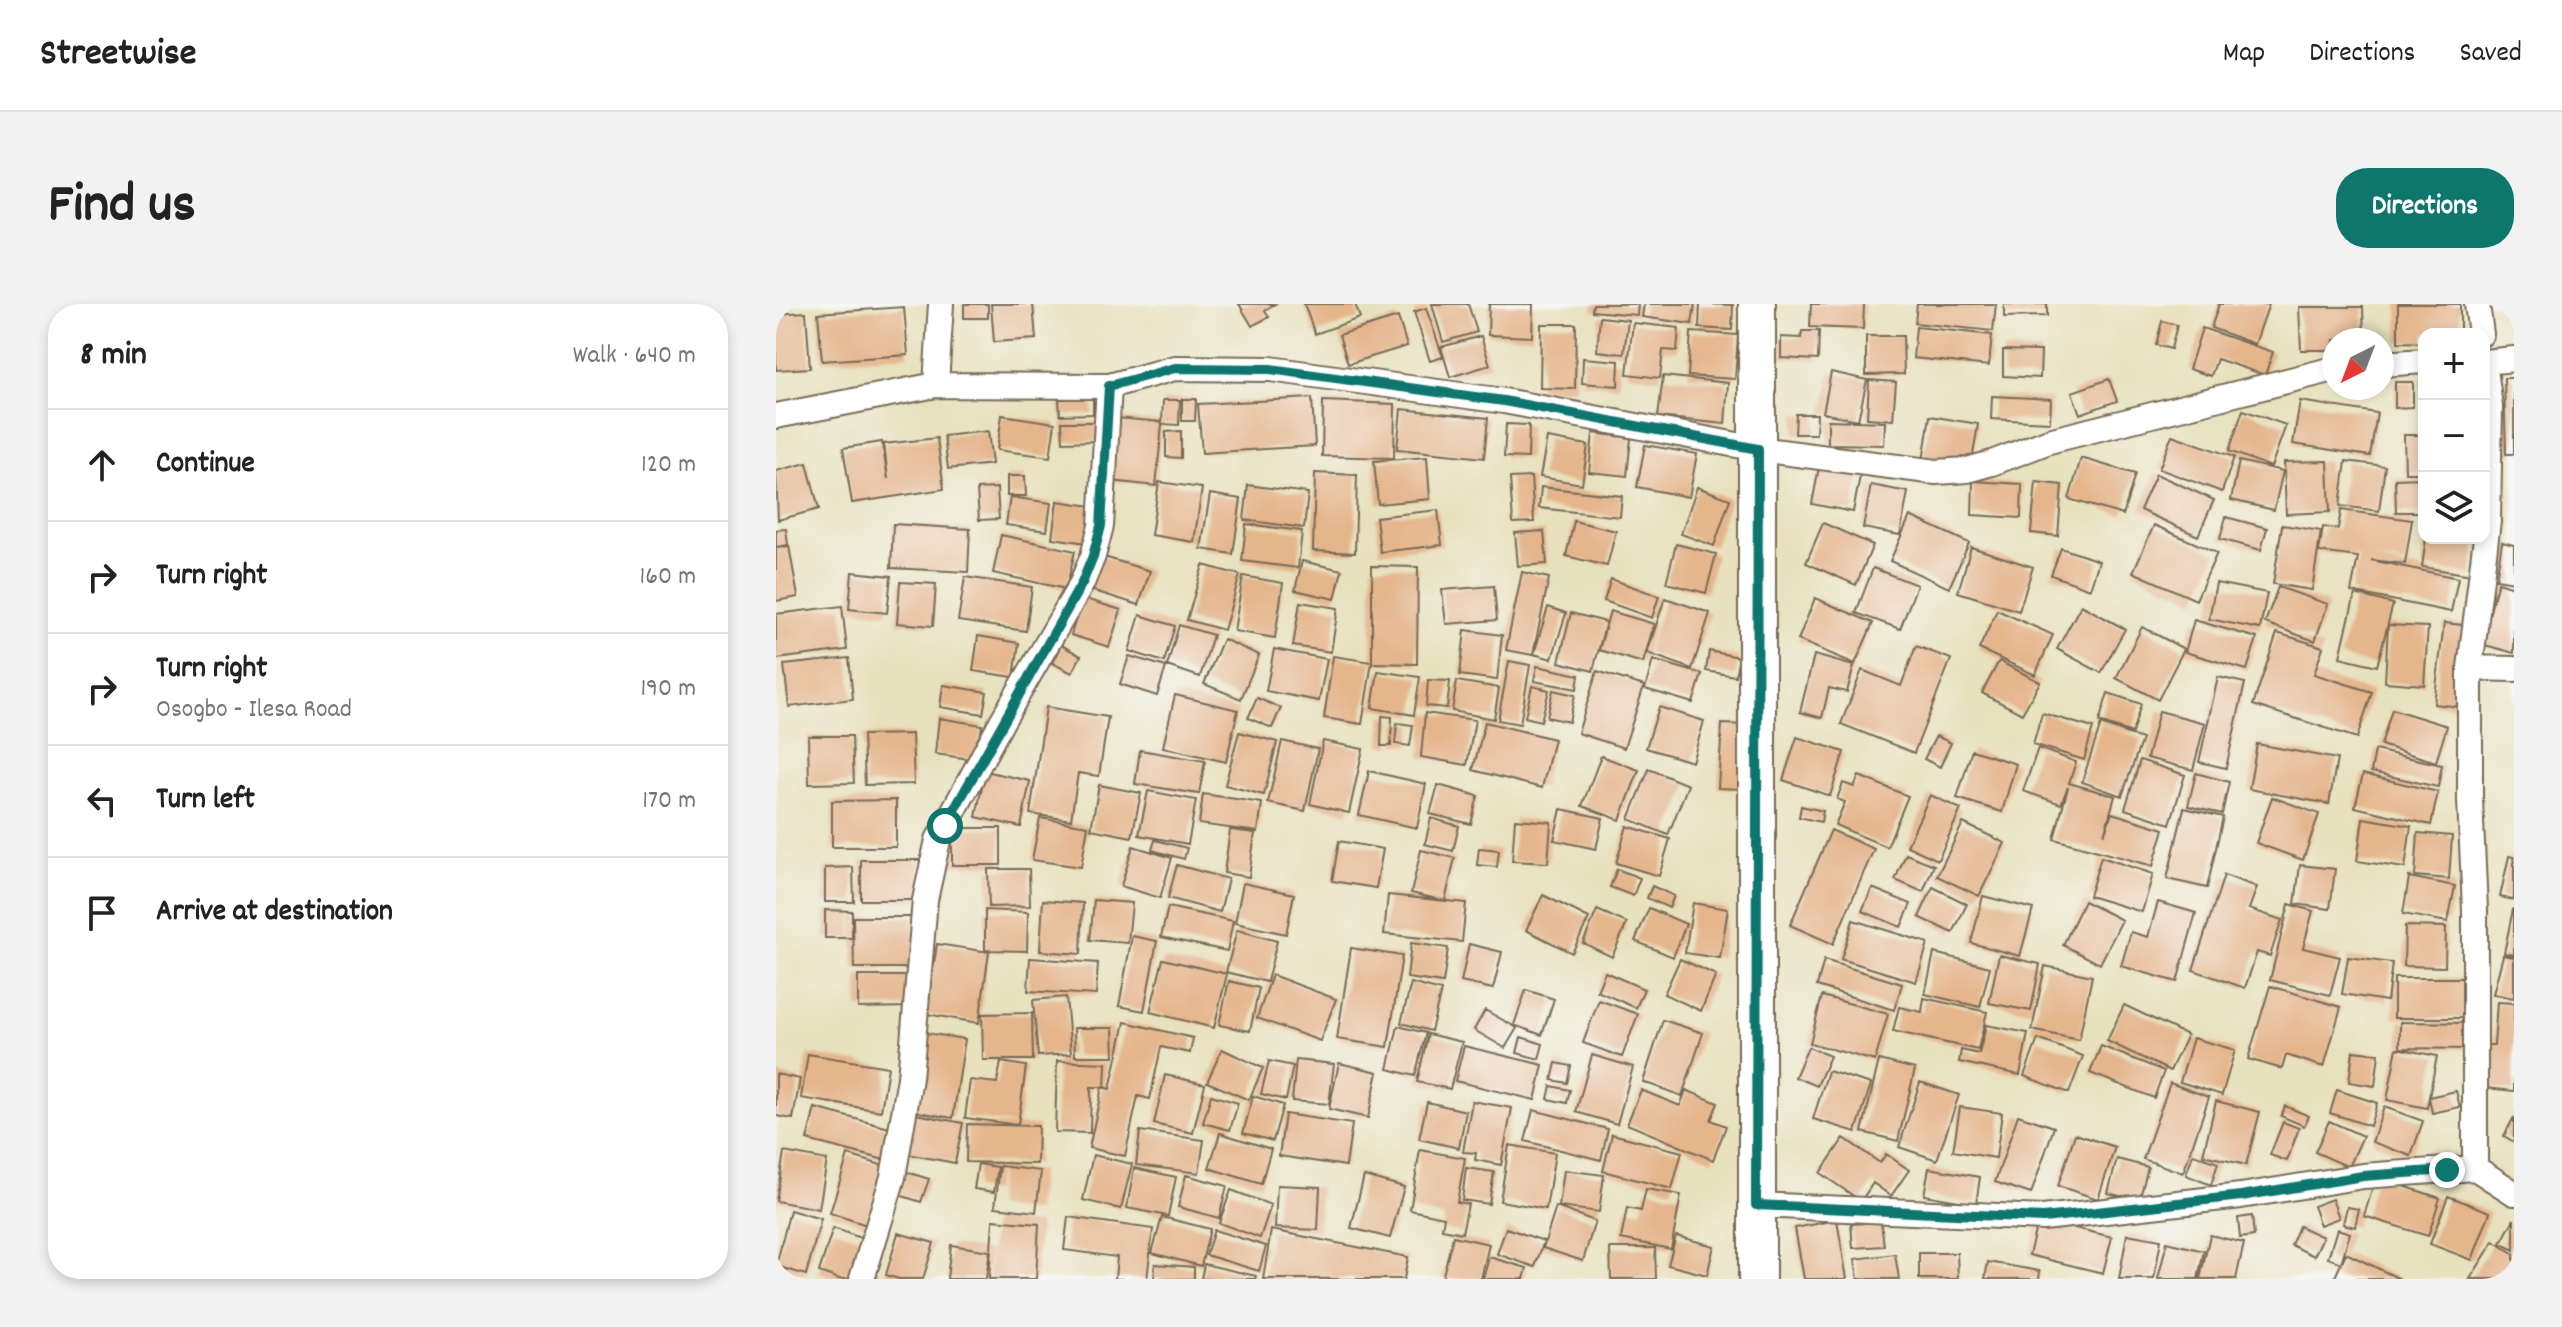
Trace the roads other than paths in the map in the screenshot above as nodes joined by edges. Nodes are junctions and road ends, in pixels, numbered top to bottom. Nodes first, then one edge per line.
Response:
1 (941, 304) edge
2 (1757, 304) edge
3 (2477, 304) edge
4 (2480, 328) edge
5 (2514, 359) edge
6 (2418, 361) edge
7 (2490, 361) edge
8 (2394, 363) edge
9 (2322, 372) edge
10 (936, 385) junction
11 (1109, 386) junction
12 (2489, 400) edge
13 (776, 416) edge
14 (1758, 449) junction
15 (2470, 668) junction
16 (2514, 669) edge
17 (2475, 1168) junction
18 (2514, 1193) edge
19 (1756, 1205) junction
20 (862, 1279) edge
21 (1757, 1279) edge

1 - 10 street
2 - 14 main road
3 - 4 street
5 - 7 street
6 - 8 street
9 - 14 street
10 - 11 street
10 - 13 street
11 - 14 street
11 - 20 street
12 - 15 street
14 - 19 main road
15 - 16 street
15 - 17 street
17 - 18 street
17 - 19 street
19 - 21 main road

